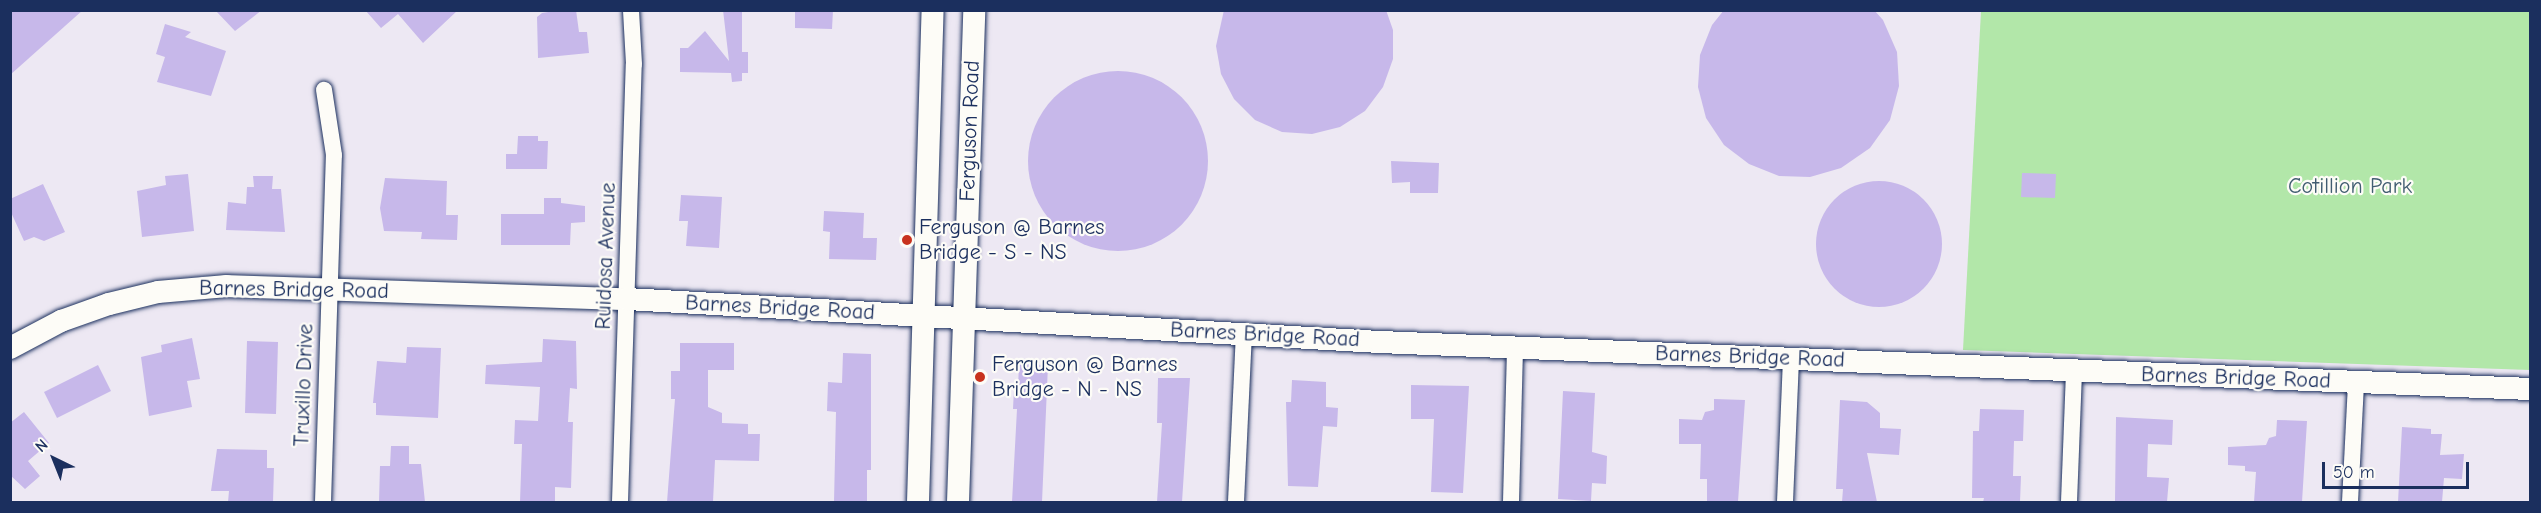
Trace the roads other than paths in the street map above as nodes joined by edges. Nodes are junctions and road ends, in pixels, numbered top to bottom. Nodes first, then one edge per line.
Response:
1 (631, 10) edge
2 (933, 10) edge
3 (974, 10) edge
4 (324, 90) dead end
5 (330, 289) junction
6 (627, 299) junction
7 (923, 317) junction
8 (963, 318) junction
9 (1244, 334) junction
10 (1515, 346) junction
11 (10, 348) edge
12 (1791, 358) junction
13 (2073, 371) junction
14 (2356, 382) junction
15 (2530, 389) edge
16 (323, 502) edge
17 (620, 502) edge
18 (918, 502) edge
19 (958, 502) edge
20 (1236, 502) edge
21 (1511, 502) edge
22 (1785, 502) edge
23 (2069, 502) edge
24 (2350, 502) edge

1 - 6 street, Ruidosa Avenue
2 - 7 street, Ferguson Road
3 - 8 street, Ferguson Road
4 - 5 street, Truxillo Drive
5 - 6 street, Barnes Bridge Road
5 - 11 street, Barnes Bridge Road
5 - 16 street, Truxillo Drive
6 - 7 street, Barnes Bridge Road
6 - 17 street, Ruidosa Avenue
7 - 8 street, Barnes Bridge Road
7 - 18 street, Ferguson Road
8 - 9 street, Barnes Bridge Road
8 - 19 street, Ferguson Road
9 - 10 street, Barnes Bridge Road
9 - 20 street
10 - 12 street, Barnes Bridge Road
10 - 21 street
12 - 13 street, Barnes Bridge Road
12 - 22 street
13 - 14 street, Barnes Bridge Road
13 - 23 street
14 - 15 street, Barnes Bridge Road
14 - 24 street

